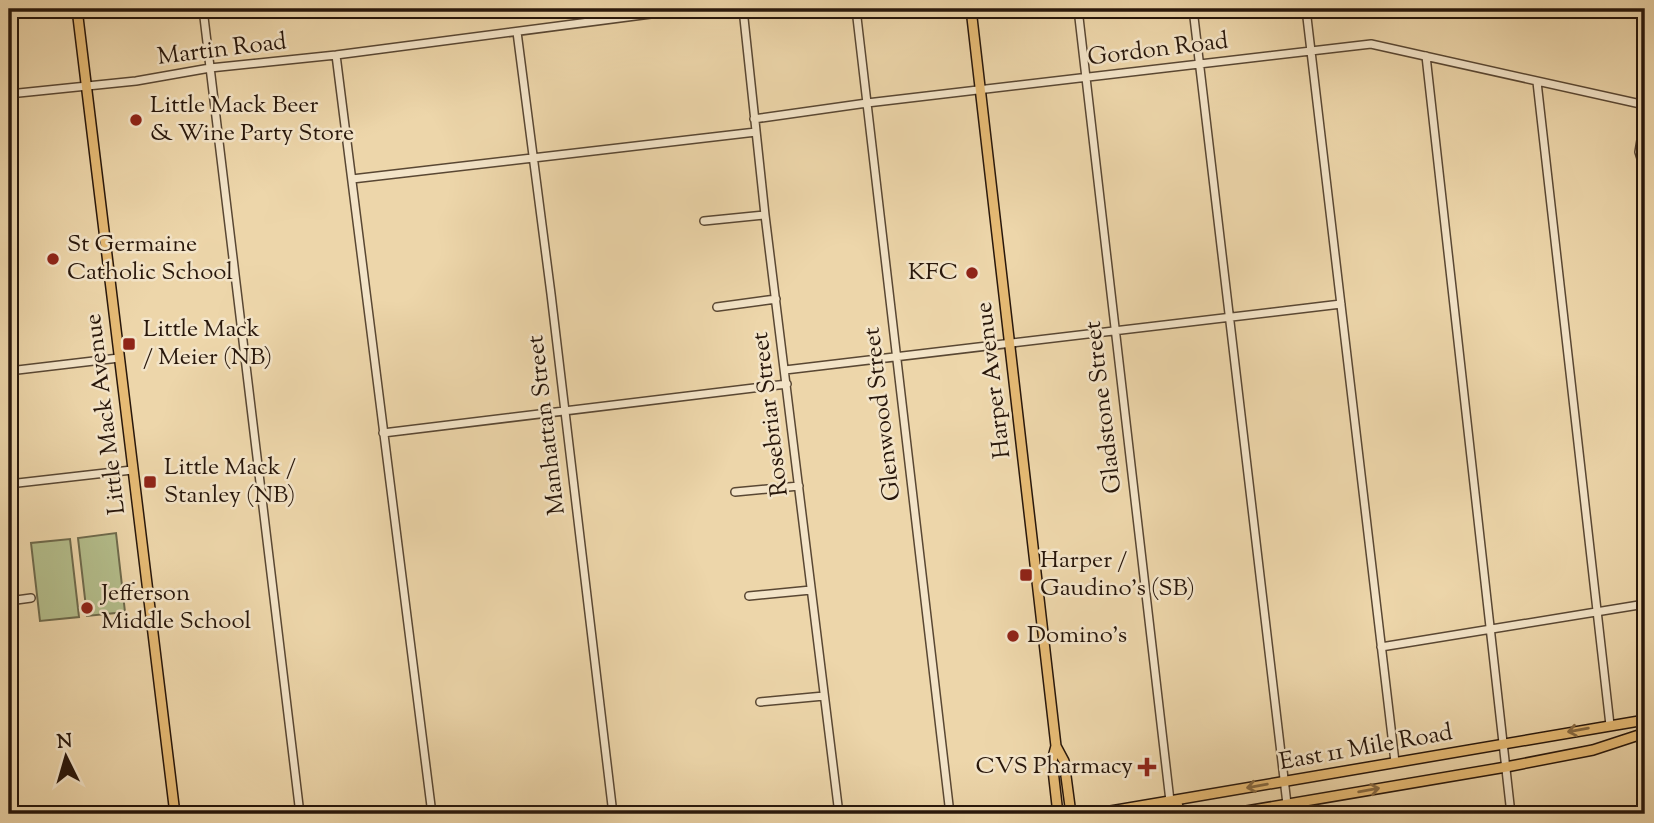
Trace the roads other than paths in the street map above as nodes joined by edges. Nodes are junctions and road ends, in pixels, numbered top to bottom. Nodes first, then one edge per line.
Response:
1 (77, 9) edge
2 (202, 9) edge
3 (689, 9) edge
4 (743, 9) edge
5 (856, 9) edge
6 (971, 9) edge
7 (1077, 9) edge
8 (1193, 9) edge
9 (1306, 9) edge
10 (517, 32) junction
11 (1312, 51) junction
12 (336, 55) junction
13 (1426, 56) junction
14 (1199, 64) junction
15 (210, 68) junction
16 (1086, 78) junction
17 (1537, 82) junction
18 (87, 86) junction
19 (980, 90) junction
20 (9, 94) edge
21 (867, 103) junction
22 (1645, 105) edge
23 (1645, 116) edge
24 (754, 119) junction
25 (756, 132) junction
26 (534, 158) junction
27 (1645, 171) edge
28 (352, 179) junction
29 (765, 215) junction
30 (704, 221) dead end
31 (776, 299) junction
32 (1341, 304) junction
33 (717, 307) dead end
34 (1229, 318) junction
35 (1115, 331) junction
36 (1009, 344) junction
37 (896, 357) junction
38 (120, 358) junction
39 (785, 370) junction
40 (9, 372) edge
41 (787, 384) junction
42 (565, 410) junction
43 (383, 433) junction
44 (132, 470) junction
45 (9, 484) edge
46 (799, 486) junction
47 (735, 492) dead end
48 (811, 590) junction
49 (749, 596) dead end
50 (31, 598) dead end
51 (9, 601) edge
52 (1645, 604) edge
53 (1596, 612) junction
54 (1491, 629) junction
55 (1381, 647) junction
56 (824, 696) junction
57 (761, 702) dead end
58 (1645, 720) edge
59 (1610, 725) junction
60 (1645, 733) edge
61 (1613, 743) junction
62 (1504, 744) junction
63 (1056, 746) junction
64 (1395, 762) junction
65 (1506, 767) junction
66 (1284, 781) junction
67 (1173, 800) junction
68 (9, 803) edge
69 (1287, 804) junction
70 (10, 814) edge
71 (174, 814) edge
72 (300, 814) edge
73 (432, 814) edge
74 (612, 814) edge
75 (838, 814) edge
76 (950, 814) edge
77 (1058, 814) edge
78 (1071, 814) edge
79 (1096, 814) edge
80 (1180, 814) edge
81 (1229, 814) edge
82 (1511, 814) edge

1 - 18 main road, Little Mack Avenue
2 - 15 street
3 - 10 street, Martin Road
4 - 24 street, Rosebriar Street
5 - 21 street, Glenwood Street
6 - 19 main road, Harper Avenue
7 - 16 street, Gladstone Street
8 - 14 street
9 - 11 street
10 - 12 street, Martin Road
10 - 26 street, Manhattan Street
11 - 13 street, Gordon Road
11 - 14 street, Gordon Road
11 - 32 street
12 - 15 street, Martin Road
12 - 28 street
13 - 17 street, Gordon Road
13 - 54 street
14 - 16 street, Gordon Road
14 - 34 street
15 - 18 street, Martin Road
15 - 72 street
16 - 19 street, Gordon Road
16 - 35 street, Gladstone Street
17 - 22 street, Gordon Road
17 - 53 street
18 - 20 street, Martin Road
18 - 38 main road, Little Mack Avenue
19 - 21 street, Gordon Road
19 - 36 main road, Harper Avenue
21 - 24 street, Gordon Road
21 - 37 street, Glenwood Street
23 - 27 street
24 - 25 street, Rosebriar Street
25 - 26 street
25 - 29 street, Rosebriar Street
26 - 28 street
26 - 42 street, Manhattan Street
28 - 43 street
29 - 30 street
29 - 31 street, Rosebriar Street
31 - 33 street
31 - 39 street, Rosebriar Street
32 - 34 street
32 - 55 street
34 - 35 street
34 - 66 street
35 - 36 street
35 - 67 street, Gladstone Street
36 - 37 street
36 - 63 main road, Harper Avenue
37 - 39 street
37 - 76 street, Glenwood Street
38 - 40 street
38 - 44 main road, Little Mack Avenue
39 - 41 street, Rosebriar Street
41 - 42 street
41 - 46 street, Rosebriar Street
42 - 43 street
42 - 74 street, Manhattan Street
43 - 73 street
44 - 45 street
44 - 71 main road, Little Mack Avenue
46 - 47 street
46 - 48 street, Rosebriar Street
48 - 49 street
48 - 56 street, Rosebriar Street
50 - 51 street
52 - 53 street
53 - 54 street
53 - 59 street
54 - 55 street
54 - 62 street
55 - 64 street
56 - 57 street
56 - 75 street, Rosebriar Street
58 - 59 main road, East 11 Mile Road
59 - 61 main road
59 -> 62 main road, East 11 Mile Road
60 - 61 main road, East 11 Mile Road
61 - 65 main road, East 11 Mile Road
62 - 64 main road, East 11 Mile Road
62 - 65 street
63 - 77 main road, Harper Avenue
63 - 78 main road, Harper Avenue
64 - 66 main road, East 11 Mile Road
69 -> 65 main road, East 11 Mile Road
65 - 82 street
66 -> 67 main road, East 11 Mile Road
66 - 69 street
67 - 79 main road, East 11 Mile Road
67 - 80 main road
68 - 70 street
69 - 81 main road, East 11 Mile Road

